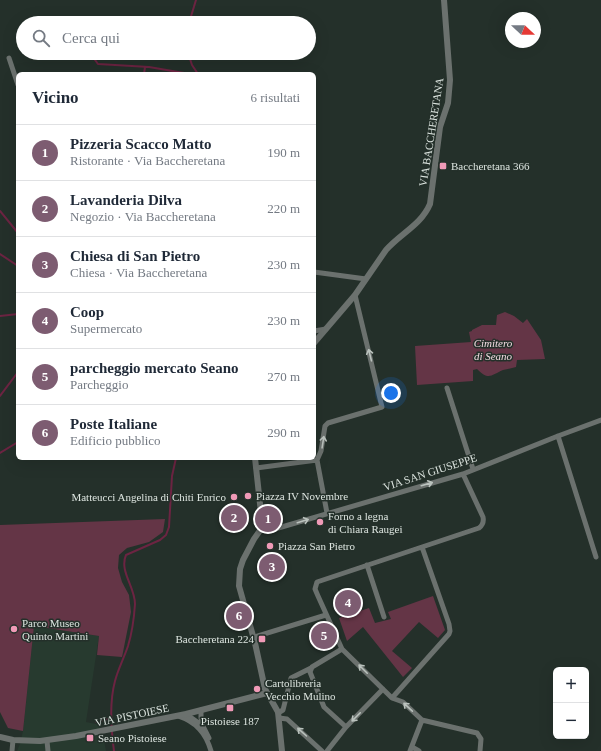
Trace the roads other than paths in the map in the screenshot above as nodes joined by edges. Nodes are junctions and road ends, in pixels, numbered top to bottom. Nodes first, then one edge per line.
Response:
1 (444, 0) edge
2 (9, 58) dead end
3 (16, 79) edge
4 (316, 272) edge
5 (366, 279) junction
6 (355, 295) junction
7 (326, 329) junction
8 (316, 331) edge
9 (316, 341) edge
10 (447, 388) dead end
11 (601, 420) edge
12 (558, 436) junction
13 (255, 460) edge
14 (317, 460) junction
15 (256, 468) junction
16 (473, 469) junction
17 (463, 474) junction
18 (328, 513) junction
19 (263, 530) junction
20 (422, 547) junction
21 (596, 557) dead end
22 (367, 565) junction
23 (326, 615) junction
24 (384, 617) dead end
25 (254, 637) junction
26 (342, 649) junction
27 (310, 670) junction
28 (383, 689) junction
29 (267, 693) junction
30 (392, 698) junction
31 (201, 710) junction
32 (186, 714) junction
33 (279, 715) junction
34 (178, 716) junction
35 (422, 720) junction
36 (203, 726) junction
37 (346, 727) junction
38 (0, 737) edge
39 (13, 740) junction
40 (46, 741) junction
41 (209, 745) junction
42 (411, 749) edge
43 (12, 751) edge
44 (48, 751) edge
45 (211, 751) edge
46 (282, 751) edge
47 (322, 751) edge
48 (327, 751) edge
49 (419, 751) edge
50 (480, 751) edge

1 - 5 street, VIA BACCHERETANA
2 - 3 street
4 - 5 street
5 - 6 street, VIA BACCHERETANA
6 - 7 street, VIA BACCHERETANA
14 -> 6 street
7 - 8 street
7 - 9 street, VIA BACCHERETANA
10 - 16 street
11 - 12 street, VIA SAN GIUSEPPE
12 - 16 street, VIA SAN GIUSEPPE
12 - 21 street
13 - 15 street
14 - 15 street
14 - 18 street
15 - 19 street
16 - 17 street, VIA SAN GIUSEPPE
18 -> 17 street, VIA SAN GIUSEPPE
17 - 20 street
19 -> 18 street, VIA SAN GIUSEPPE
19 - 25 street
20 - 22 street
20 - 30 street
22 - 23 street
22 - 24 street
23 - 25 street
23 - 26 street
25 - 29 street
26 - 27 street
28 -> 26 street
27 - 33 street
27 - 37 street
28 - 30 street
28 -> 37 street
29 - 31 street, VIA PISTOIESE
29 - 33 street
35 -> 30 street
31 - 32 street, VIA PISTOIESE
31 - 36 street
32 - 34 street, VIA PISTOIESE
32 - 36 street
33 - 46 street
47 -> 33 street
34 - 40 street, VIA PISTOIESE
34 - 41 street
35 - 42 street
35 - 50 street
36 - 41 street
37 - 48 street
38 - 39 street, VIA PISTOIESE
39 - 40 street, VIA PISTOIESE
39 - 43 street
40 - 44 street
41 - 45 street
42 - 49 street

